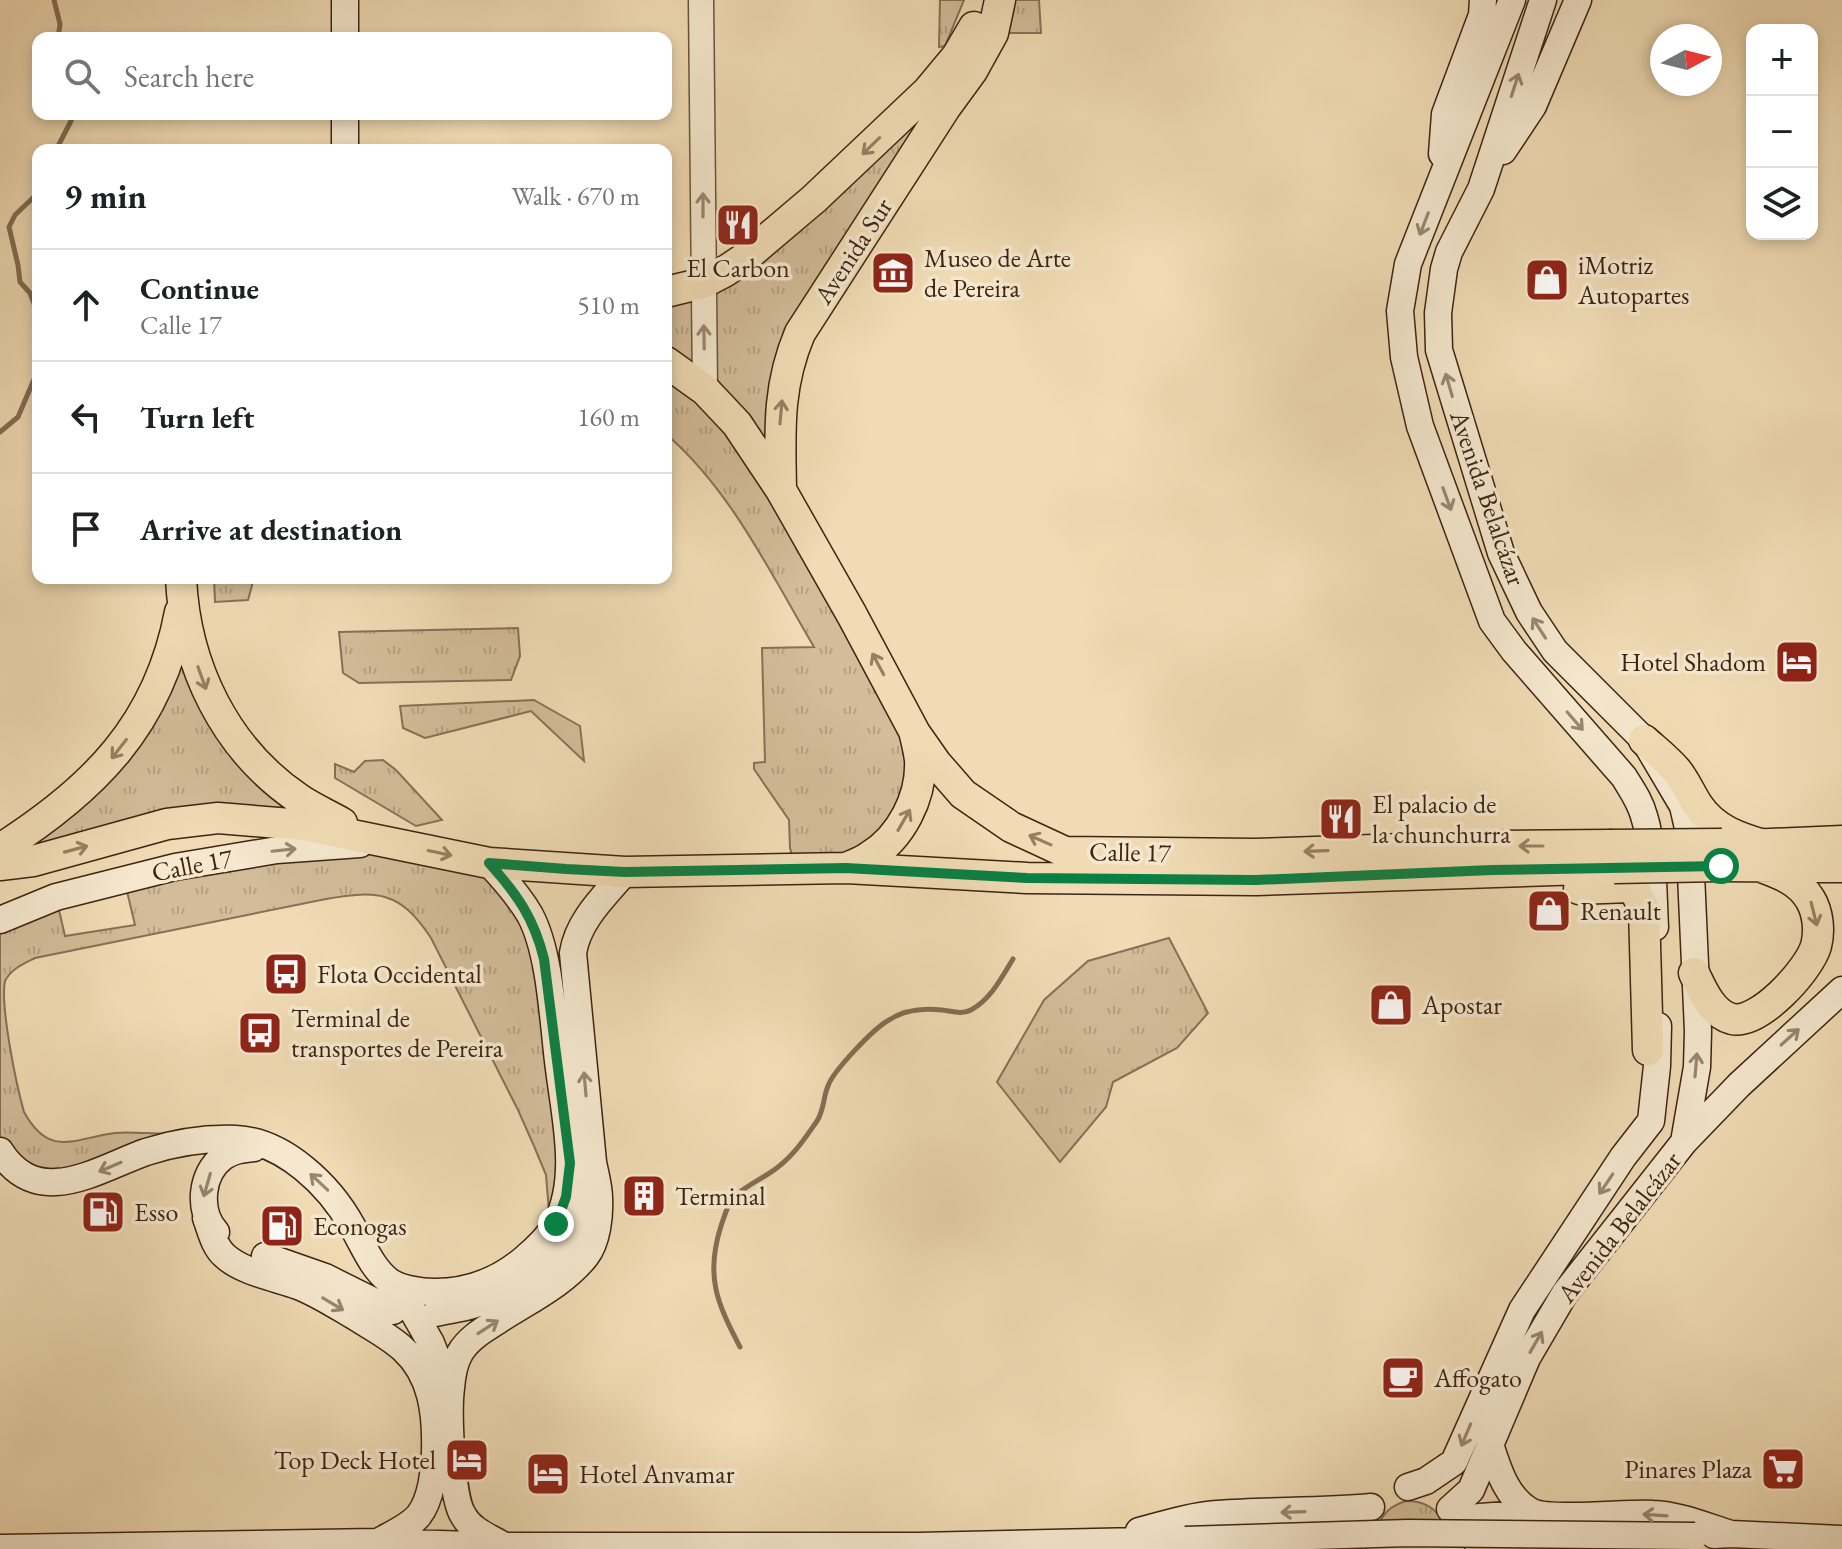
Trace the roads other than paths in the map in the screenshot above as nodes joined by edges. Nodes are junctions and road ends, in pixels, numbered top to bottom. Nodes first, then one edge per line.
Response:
1 (345, 0) edge
2 (701, 0) edge
3 (983, 0) edge
4 (1000, 0) edge
5 (1483, 0) edge
6 (1512, 0) edge
7 (1543, 0) edge
8 (1578, 0) edge
9 (345, 32) edge
10 (345, 120) edge
11 (345, 144) edge
12 (1440, 184) junction
13 (1481, 189) junction
14 (703, 283) junction
15 (672, 291) edge
16 (672, 366) edge
17 (705, 390) junction
18 (781, 490) junction
19 (182, 590) edge
20 (915, 733) junction
21 (1644, 740) junction
22 (1842, 841) edge
23 (391, 842) junction
24 (0, 849) edge
25 (1612, 856) junction
26 (1763, 856) junction
27 (489, 863) junction
28 (0, 865) edge
29 (1842, 867) edge
30 (846, 868) junction
31 (1492, 870) junction
32 (625, 872) junction
33 (1, 920) edge
34 (1694, 973) junction
35 (1842, 990) edge
36 (1648, 1050) dead end
37 (1684, 1142) junction
38 (266, 1147) junction
39 (0, 1151) edge
40 (593, 1162) junction
41 (206, 1218) junction
42 (396, 1299) junction
43 (436, 1313) dead end
44 (450, 1391) junction
45 (1490, 1444) junction
46 (1408, 1487) junction
47 (1371, 1507) junction
48 (1532, 1513) junction
49 (1452, 1514) junction
50 (419, 1516) junction
51 (1731, 1534) junction
52 (1842, 1539) edge
53 (376, 1542) junction
54 (1093, 1543) junction
55 (504, 1546) junction
56 (433, 1547) edge
57 (0, 1548) edge
58 (1364, 1549) edge
59 (1380, 1549) edge
60 (1454, 1549) edge

1 - 9 main road
14 -> 2 street
3 -> 14 main road, Avenida Sur
18 -> 4 main road, Avenida Sur
5 - 12 main road
6 - 12 main road, Avenida Belalcázar
13 -> 7 main road, Avenida Belalcázar
8 - 13 main road
10 - 11 main road
12 -> 46 main road, Avenida Belalcázar
21 -> 13 main road, Avenida Belalcázar
14 - 15 main road, Avenida Sur
17 -> 14 street
16 - 17 main road, Calle 17
17 - 18 main road, Calle 17
20 -> 18 main road, Calle 17
19 -> 23 main road, Calle 17
19 -> 24 main road, Calle 17
25 -> 20 main road, Calle 17
30 -> 20 main road
21 - 26 main road
21 - 34 main road, Avenida Belalcázar
22 - 26 main road, Calle 17
23 -> 27 main road, Calle 17
28 -> 23 main road, Calle 17
33 -> 23 main road, Calle 17
25 - 26 main road, Calle 17, bridge
25 - 31 main road, Calle 17
26 - 29 main road, Calle 17
26 -> 34 main road
27 - 32 main road, Calle 17
27 - 42 main road
30 - 31 main road, Calle 17
30 - 32 main road, Calle 17
31 - 36 main road
40 -> 32 main road
37 -> 34 main road, Avenida Belalcázar
37 -> 35 main road
45 -> 37 main road, Avenida Belalcázar
38 -> 39 main road
38 -> 41 main road
42 -> 38 main road
40 - 43 main road
44 -> 40 main road
41 - 42 main road
41 -> 50 main road
42 - 44 main road
44 - 55 main road
45 - 48 main road
45 - 49 main road, Avenida Belalcázar
46 - 47 main road, Avenida Belalcázar
46 - 49 main road
47 -> 54 main road
47 - 58 main road
48 - 49 main road
51 -> 48 main road
49 - 60 main road
50 - 53 main road
50 - 56 main road
51 - 52 main road
51 - 54 main road, bridge
53 - 56 main road
53 - 57 main road
54 - 55 main road
55 - 56 main road
59 - 60 main road

